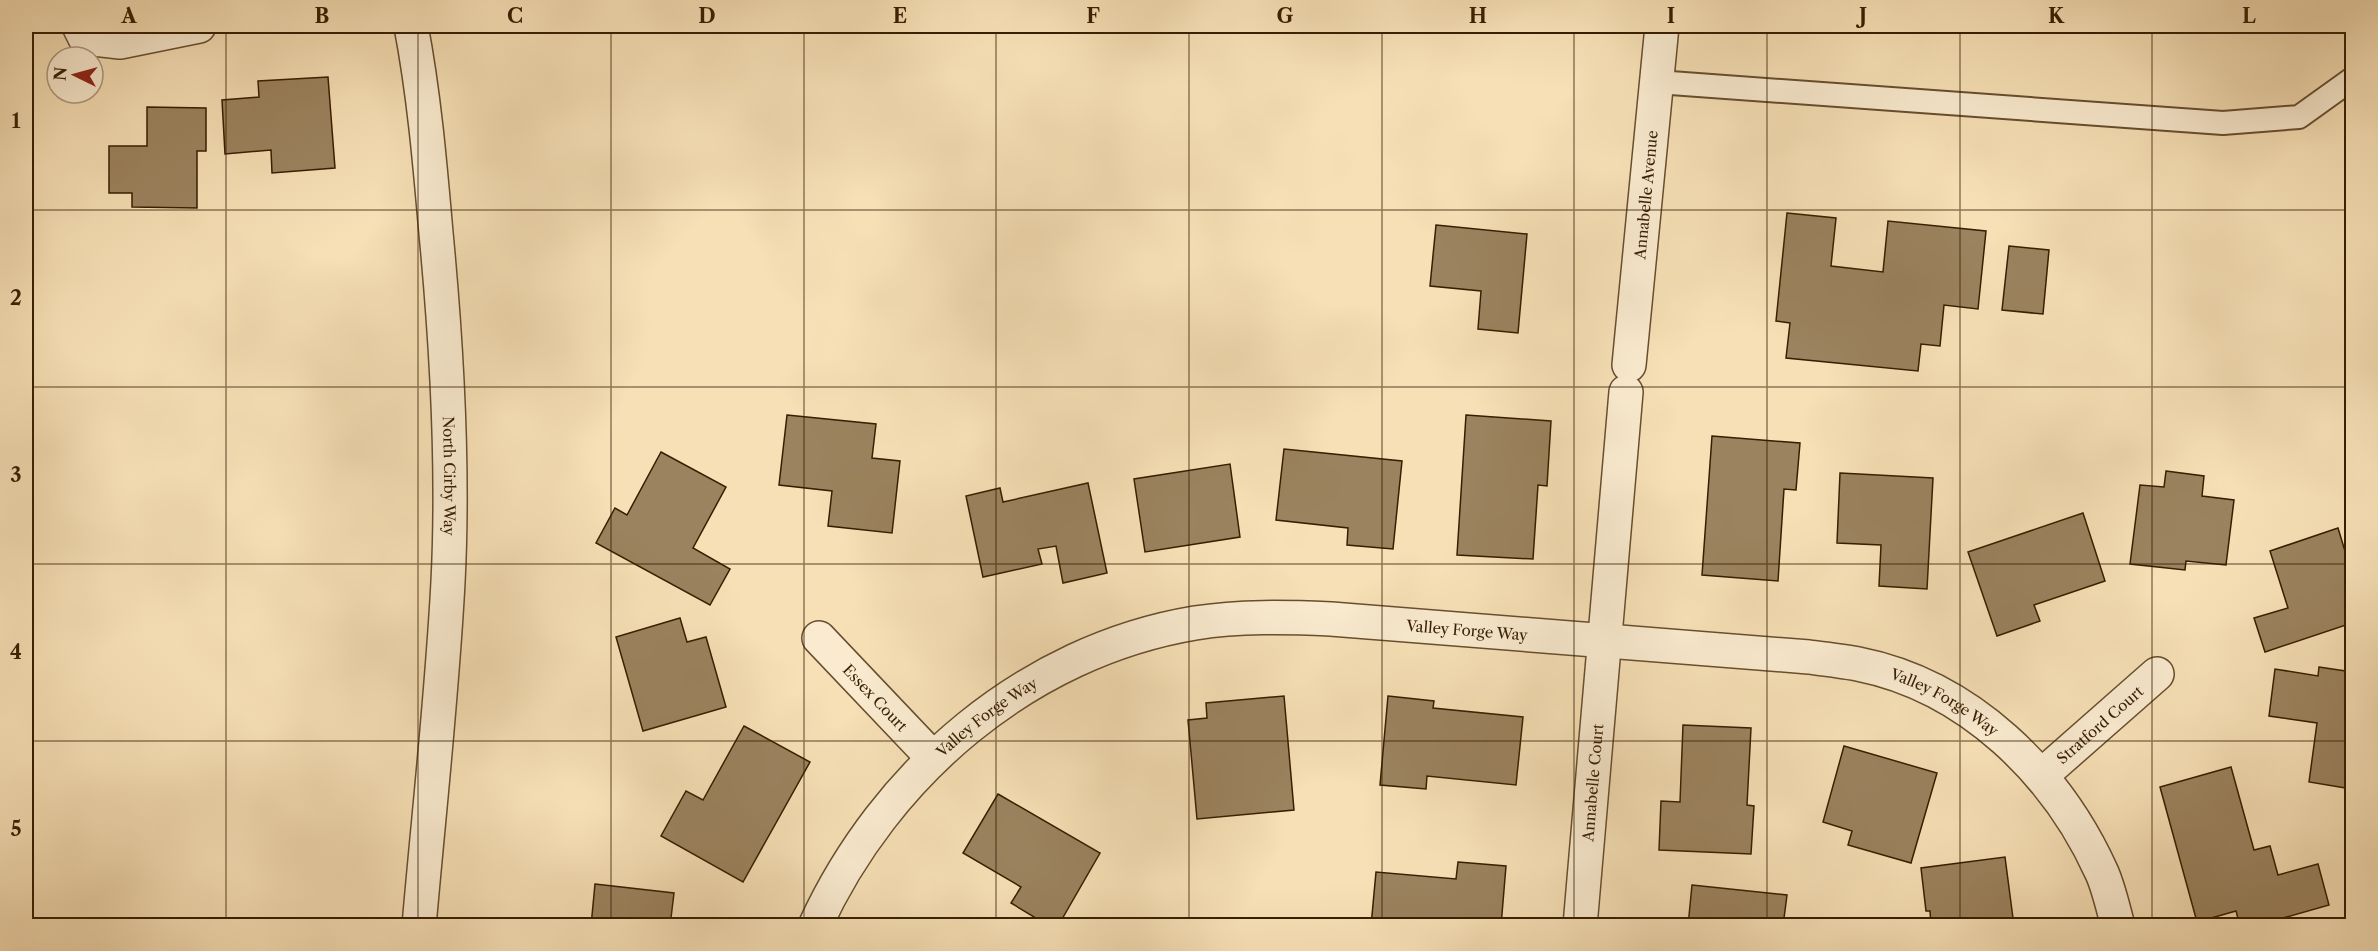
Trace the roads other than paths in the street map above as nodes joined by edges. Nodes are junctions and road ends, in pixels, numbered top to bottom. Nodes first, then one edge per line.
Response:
1 (79, 26) edge
2 (199, 26) edge
3 (411, 26) edge
4 (1662, 26) edge
5 (2352, 79) edge
6 (1657, 82) junction
7 (819, 638) dead end
8 (1605, 640) junction
9 (2157, 674) dead end
10 (933, 758) junction
11 (2042, 776) junction
12 (419, 926) edge
13 (815, 926) edge
14 (1580, 926) edge
15 (2118, 926) edge

1 - 2 street
3 - 12 street, North Cirby Way
4 - 6 street, Annabelle Avenue
5 - 6 lane
6 - 8 street, Annabelle Avenue
7 - 10 street, Essex Court
8 - 10 street, Valley Forge Way
8 - 11 street, Valley Forge Way
8 - 14 street, Annabelle Court
9 - 11 street, Stratford Court
10 - 13 street, Valley Forge Way
11 - 15 street, Valley Forge Way

